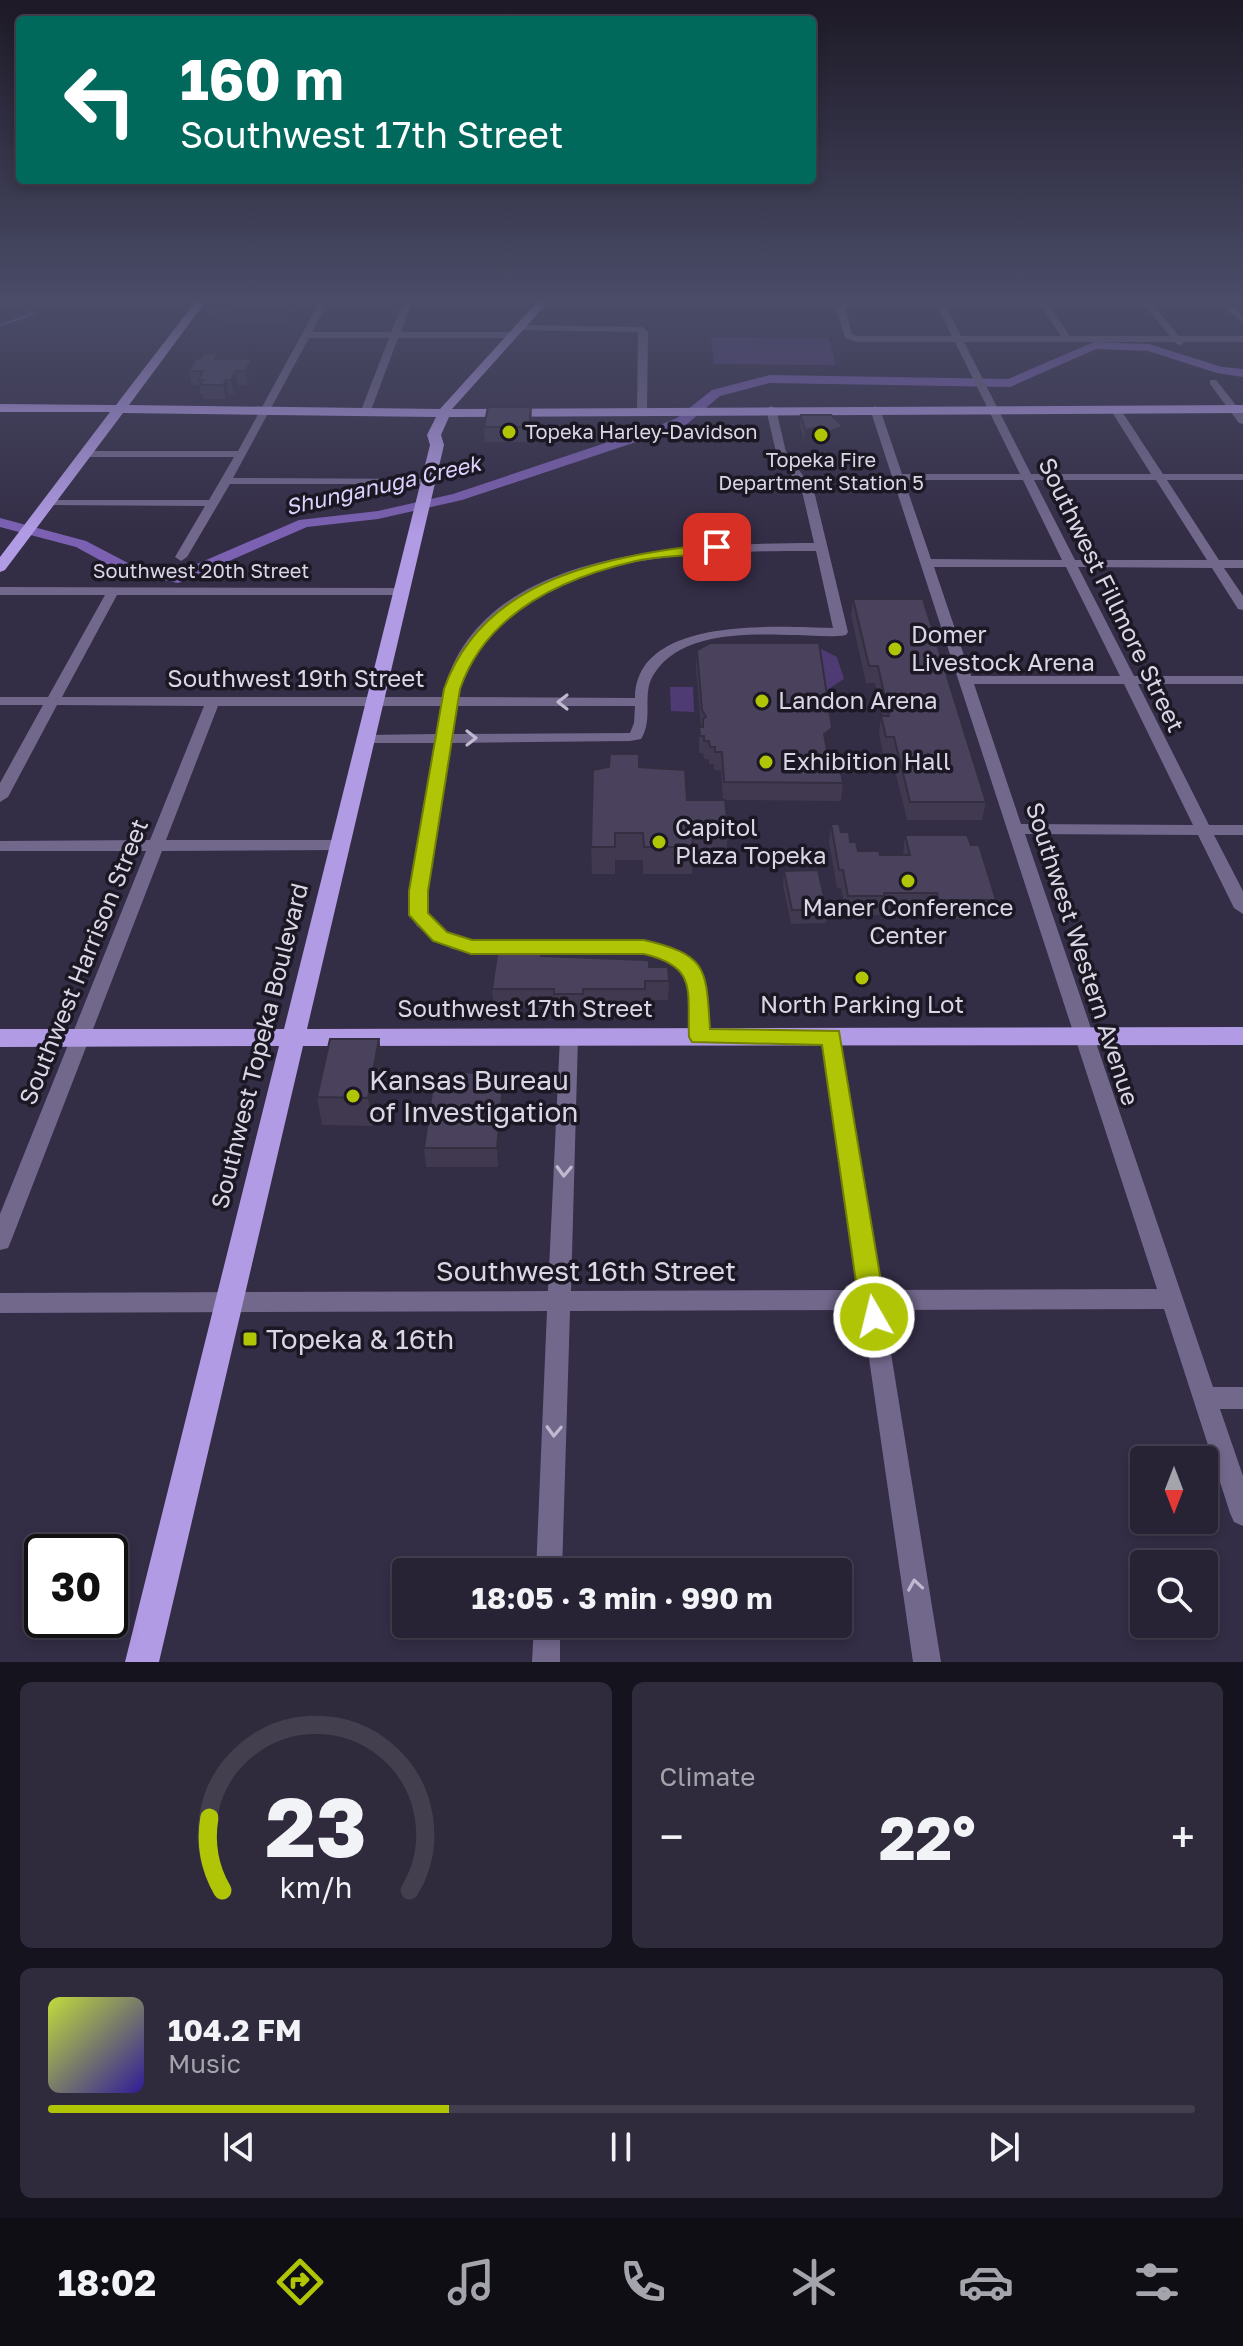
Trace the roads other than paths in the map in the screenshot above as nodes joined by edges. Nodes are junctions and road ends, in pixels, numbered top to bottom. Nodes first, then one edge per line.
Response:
1 (150, 379) edge
2 (284, 379) edge
3 (378, 379) edge
4 (481, 379) edge
5 (642, 379) edge
6 (979, 379) edge
7 (1213, 382) dead end
8 (991, 403) junction
9 (771, 409) junction
10 (875, 409) junction
11 (1115, 409) junction
12 (1238, 409) edge
13 (0, 410) edge
14 (125, 410) junction
15 (267, 410) junction
16 (453, 410) junction
17 (642, 410) junction
18 (366, 411) junction
19 (1243, 421) edge
20 (92, 454) junction
21 (242, 454) junction
22 (897, 477) junction
23 (1027, 477) junction
24 (1158, 477) junction
25 (1243, 477) edge
26 (226, 481) junction
27 (426, 486) junction
28 (213, 503) junction
29 (46, 507) junction
30 (821, 547) junction
31 (181, 557) dead end
32 (926, 563) junction
33 (1070, 563) junction
34 (1215, 564) junction
35 (1243, 564) edge
36 (0, 567) edge
37 (0, 591) edge
38 (113, 591) junction
39 (401, 591) junction
40 (1243, 606) edge
41 (965, 680) junction
42 (1128, 680) junction
43 (1243, 680) edge
44 (0, 701) edge
45 (53, 701) junction
46 (213, 701) junction
47 (374, 701) junction
48 (449, 701) junction
49 (641, 702) junction
50 (444, 738) junction
51 (365, 739) junction
52 (0, 797) edge
53 (1015, 829) junction
54 (1204, 830) junction
55 (1243, 830) edge
56 (157, 845) junction
57 (340, 845) junction
58 (0, 846) edge
59 (1243, 908) edge
60 (1084, 1036) junction
61 (1243, 1036) edge
62 (569, 1037) junction
63 (700, 1037) junction
64 (831, 1037) junction
65 (0, 1038) edge
66 (80, 1038) junction
67 (293, 1038) junction
68 (0, 1241) edge
69 (1171, 1299) junction
70 (871, 1300) junction
71 (559, 1301) junction
72 (229, 1302) junction
73 (0, 1303) edge
74 (1205, 1398) junction
75 (1243, 1398) edge
76 (1243, 1513) edge
77 (550, 1558) edge
78 (547, 1638) edge
79 (142, 1662) edge
80 (546, 1662) edge
81 (927, 1662) edge

1 - 14 main road
2 - 15 street
3 - 18 street
4 - 16 main road, Southwest Topeka Boulevard
5 - 17 street
6 - 8 street, Southwest Fillmore Street
7 - 12 street
8 - 10 main road
8 - 11 main road
8 - 23 street, Southwest Fillmore Street
9 - 10 main road
9 - 17 main road
9 - 30 street
10 - 22 street, Southwest Western Avenue
11 - 12 main road
11 - 24 street
12 - 19 street
13 - 14 main road
14 - 15 main road
14 - 20 main road
15 - 18 main road
15 - 21 street
16 - 17 main road
16 - 18 main road
16 - 27 main road, Southwest Topeka Boulevard
20 - 21 street
20 - 29 main road
21 - 26 street
22 - 23 street
22 - 32 street, Southwest Western Avenue
23 - 24 street
23 - 33 street, Southwest Fillmore Street
24 - 25 street
24 - 34 street
26 - 27 street
26 - 28 street
27 - 39 main road, Southwest Topeka Boulevard
28 - 29 street
28 - 31 street
29 - 36 main road
30 - 48 street
30 - 49 street
32 - 33 street
32 - 41 street, Southwest Western Avenue
33 - 34 street
33 - 42 street, Southwest Fillmore Street
34 - 35 street
34 - 40 street
37 - 38 street, Southwest 20th Street
38 - 39 street, Southwest 20th Street
38 - 45 street
39 - 47 main road, Southwest Topeka Boulevard
41 - 42 street
41 - 53 street, Southwest Western Avenue
42 - 43 street
42 - 54 street, Southwest Fillmore Street
44 - 45 street, Southwest 19th Street
45 - 46 street, Southwest 19th Street
45 - 52 street
46 - 47 street, Southwest 19th Street
46 - 56 street, Southwest Harrison Street
47 - 48 street, Southwest 19th Street
47 - 51 main road, Southwest Topeka Boulevard
49 -> 48 street, Southwest 19th Street
48 - 50 street
50 -> 49 street
50 - 51 street
50 - 63 street
51 - 57 main road, Southwest Topeka Boulevard
53 - 54 street
53 - 60 street, Southwest Western Avenue
54 - 55 street
54 - 59 street, Southwest Fillmore Street
56 - 57 street
56 - 58 street
56 - 66 street, Southwest Harrison Street
57 - 67 main road, Southwest Topeka Boulevard
60 - 61 main road, Southwest 17th Street
60 - 64 main road, Southwest 17th Street
60 - 69 street, Southwest Western Avenue
62 - 63 main road, Southwest 17th Street
62 - 67 main road, Southwest 17th Street
62 -> 71 street
63 - 64 main road, Southwest 17th Street
64 - 70 street
65 - 66 main road, Southwest 17th Street
66 - 67 main road, Southwest 17th Street
66 - 68 street, Southwest Harrison Street
67 - 72 main road, Southwest Topeka Boulevard
69 - 70 street, Southwest 16th Street
69 - 74 street, Southwest Western Avenue
70 - 71 street, Southwest 16th Street
81 -> 70 street
71 - 72 street, Southwest 16th Street
71 -> 77 street
72 - 73 street, Southwest 16th Street
72 - 79 main road, Southwest Topeka Boulevard
74 - 75 street
74 - 76 street, Southwest Western Avenue
78 - 80 street

